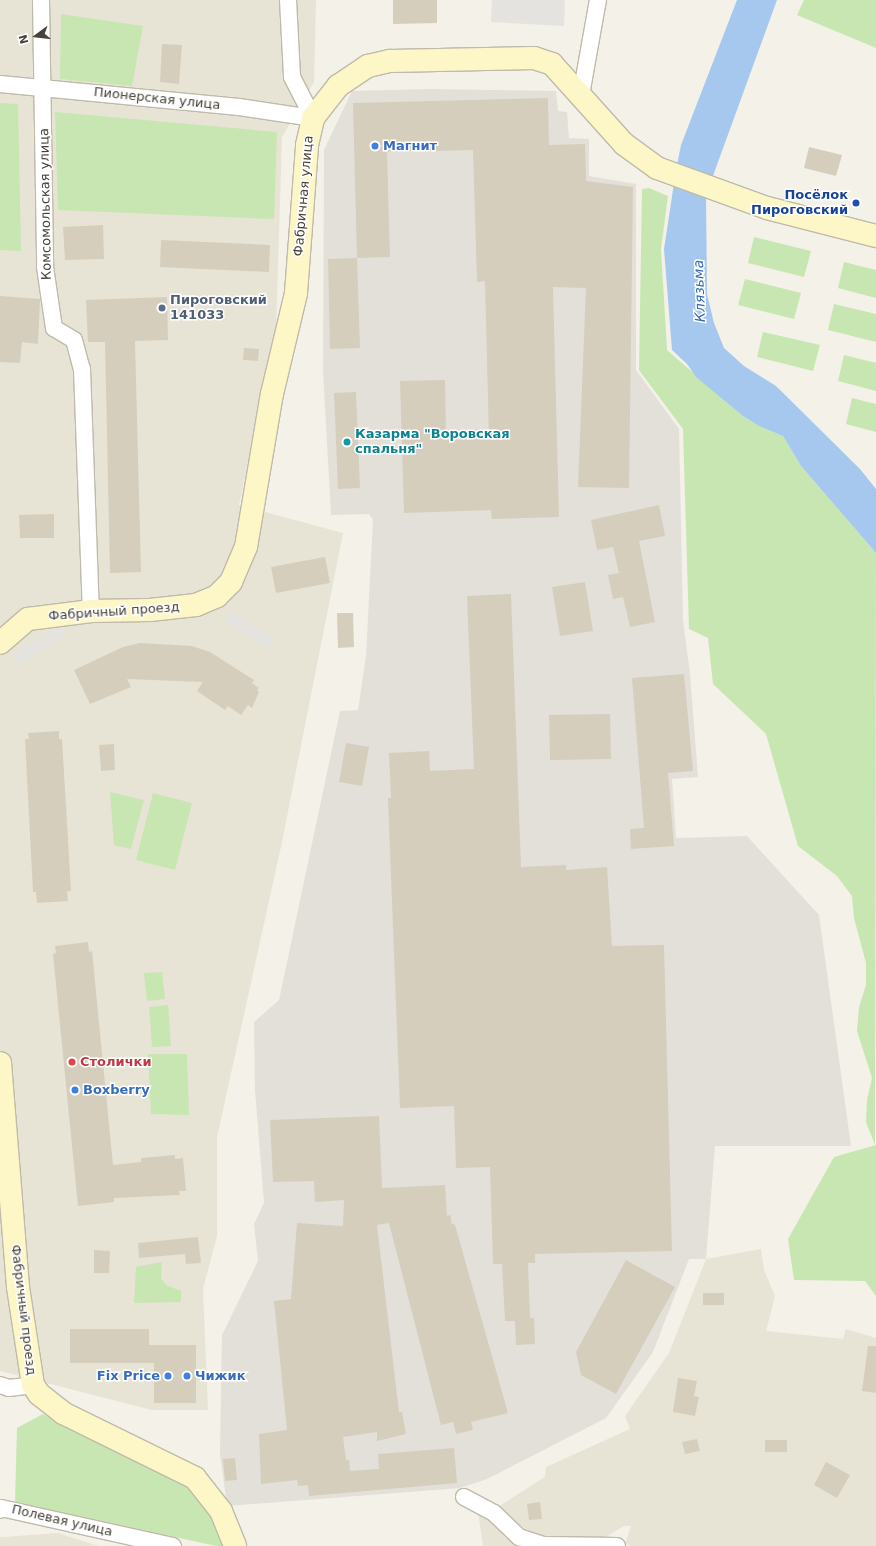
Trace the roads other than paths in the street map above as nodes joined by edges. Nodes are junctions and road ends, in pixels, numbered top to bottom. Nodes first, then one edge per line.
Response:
1 (41, 0) edge
2 (288, 0) edge
3 (598, 0) edge
4 (0, 84) edge
5 (44, 87) junction
6 (581, 95) junction
7 (312, 118) junction
8 (876, 236) edge
9 (231, 582) joint
10 (91, 611) junction
11 (0, 644) edge
12 (0, 1063) edge
13 (2, 1096) edge
14 (0, 1385) edge
15 (33, 1385) junction
16 (464, 1497) dead end
17 (0, 1510) edge
18 (173, 1546) edge
19 (235, 1546) edge
20 (617, 1546) edge

1 - 5 street, Комсомольская улица
2 - 7 street
3 - 6 street
4 - 5 street, Пионерская улица
5 - 7 street, Пионерская улица
5 - 10 street, Комсомольская улица
6 - 7 street, Фабричная улица
6 - 8 street, Фабричная улица
7 - 9 street, Фабричная улица
9 - 10 street, Фабричный проезд
10 - 11 street, Фабричный проезд
12 - 13 street, Фабричный проезд
13 - 15 street, Фабричный проезд
14 - 15 street
15 - 19 street, Фабричный проезд
16 - 20 street
17 - 18 street, Полевая улица

